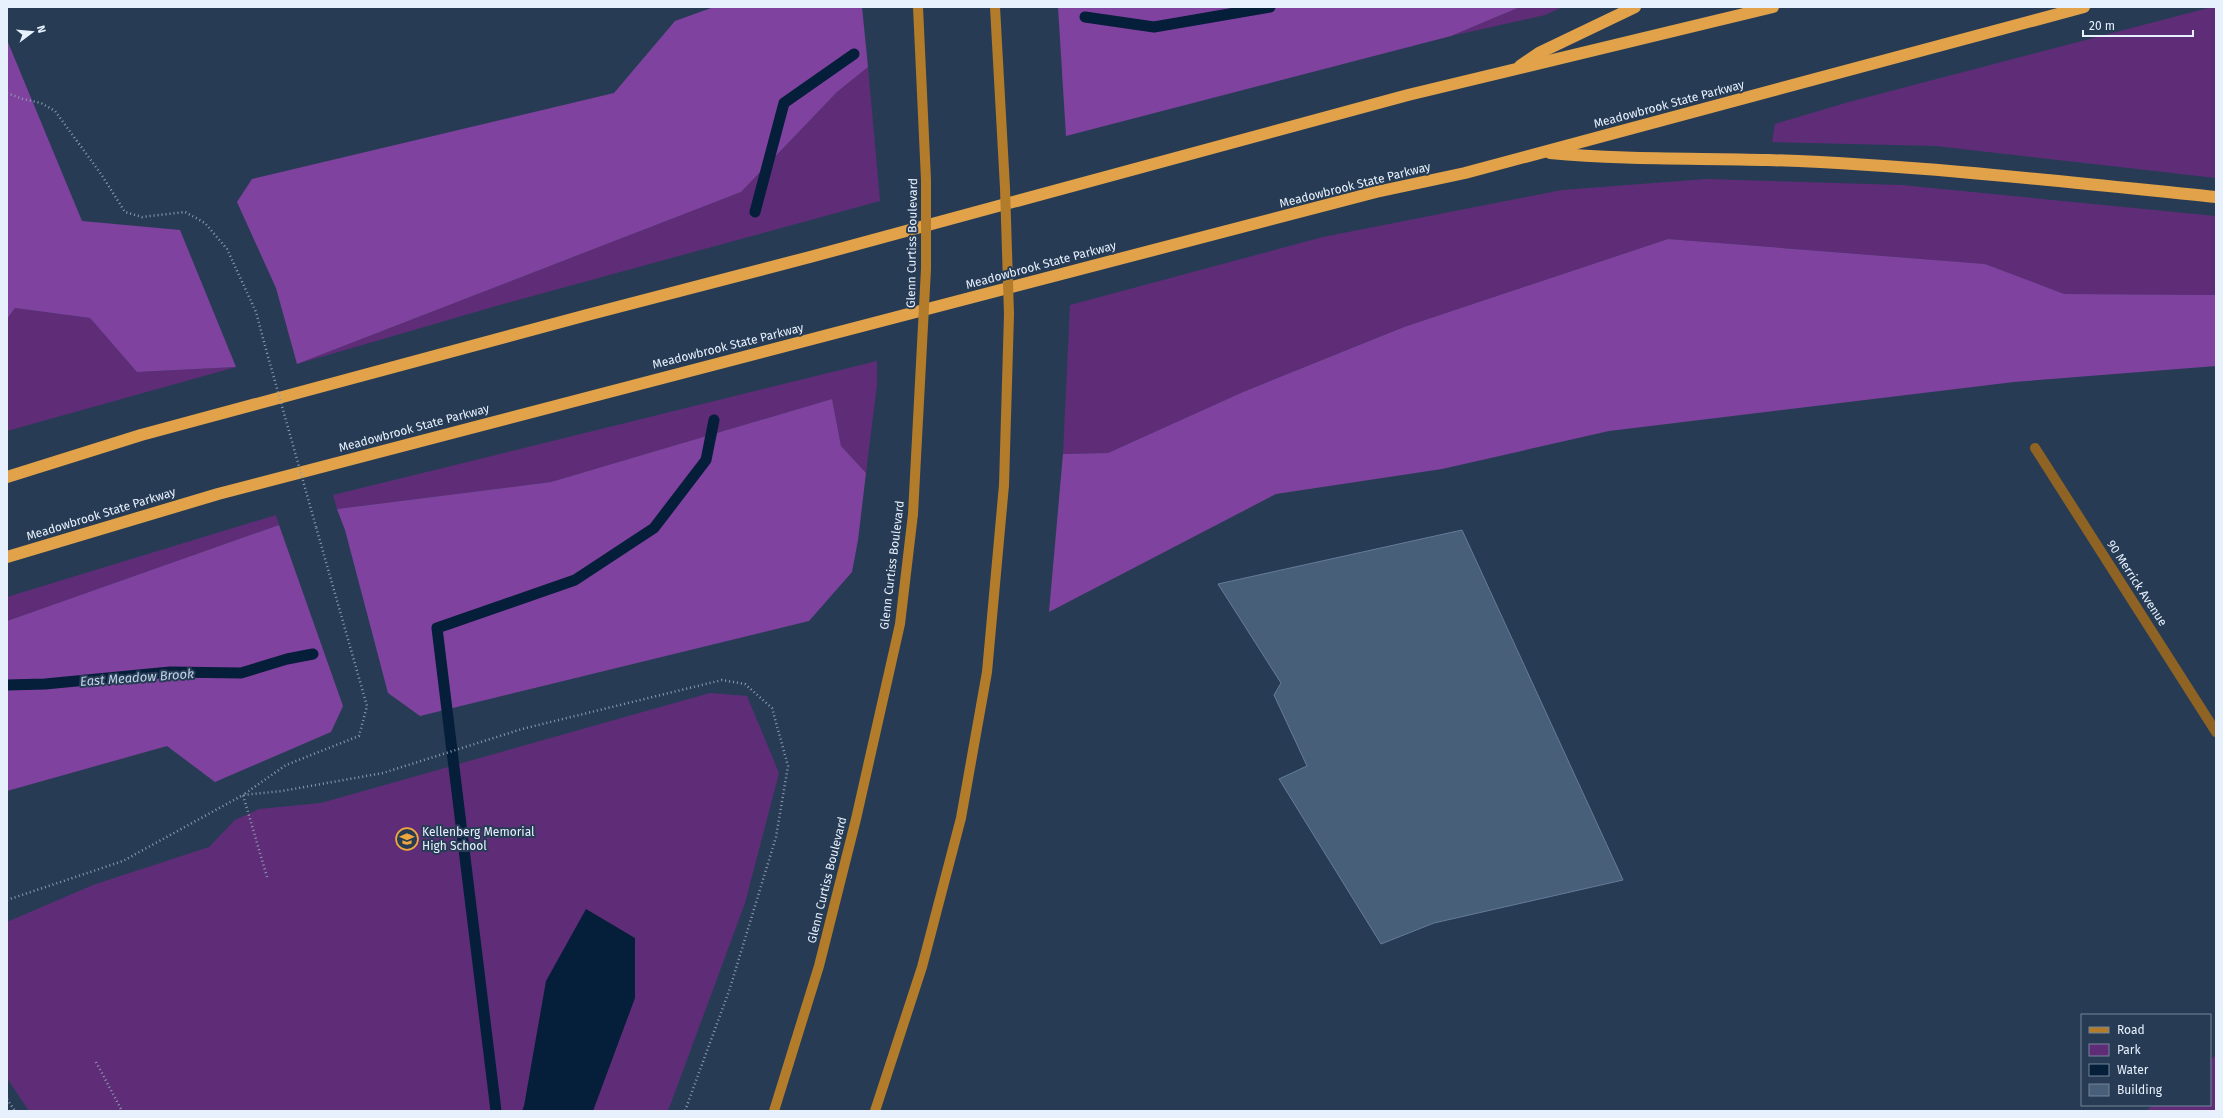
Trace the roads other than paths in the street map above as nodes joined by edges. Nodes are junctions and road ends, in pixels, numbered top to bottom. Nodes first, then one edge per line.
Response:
1 (918, 7) edge
2 (995, 7) edge
3 (1635, 7) edge
4 (1773, 7) edge
5 (2084, 7) edge
6 (1514, 70) junction
7 (1541, 153) junction
8 (2216, 197) edge
9 (2035, 448) dead end
10 (7, 477) edge
11 (7, 557) edge
12 (2216, 732) edge
13 (774, 1111) edge
14 (875, 1111) edge

1 - 13 main road, Glenn Curtiss Boulevard, bridge
2 - 14 main road, bridge
3 - 6 highway
4 - 6 highway
5 - 7 highway, Meadowbrook State Parkway
6 - 10 highway
7 - 8 highway
7 - 11 highway, Meadowbrook State Parkway
9 - 12 lane, 90 Merrick Avenue

